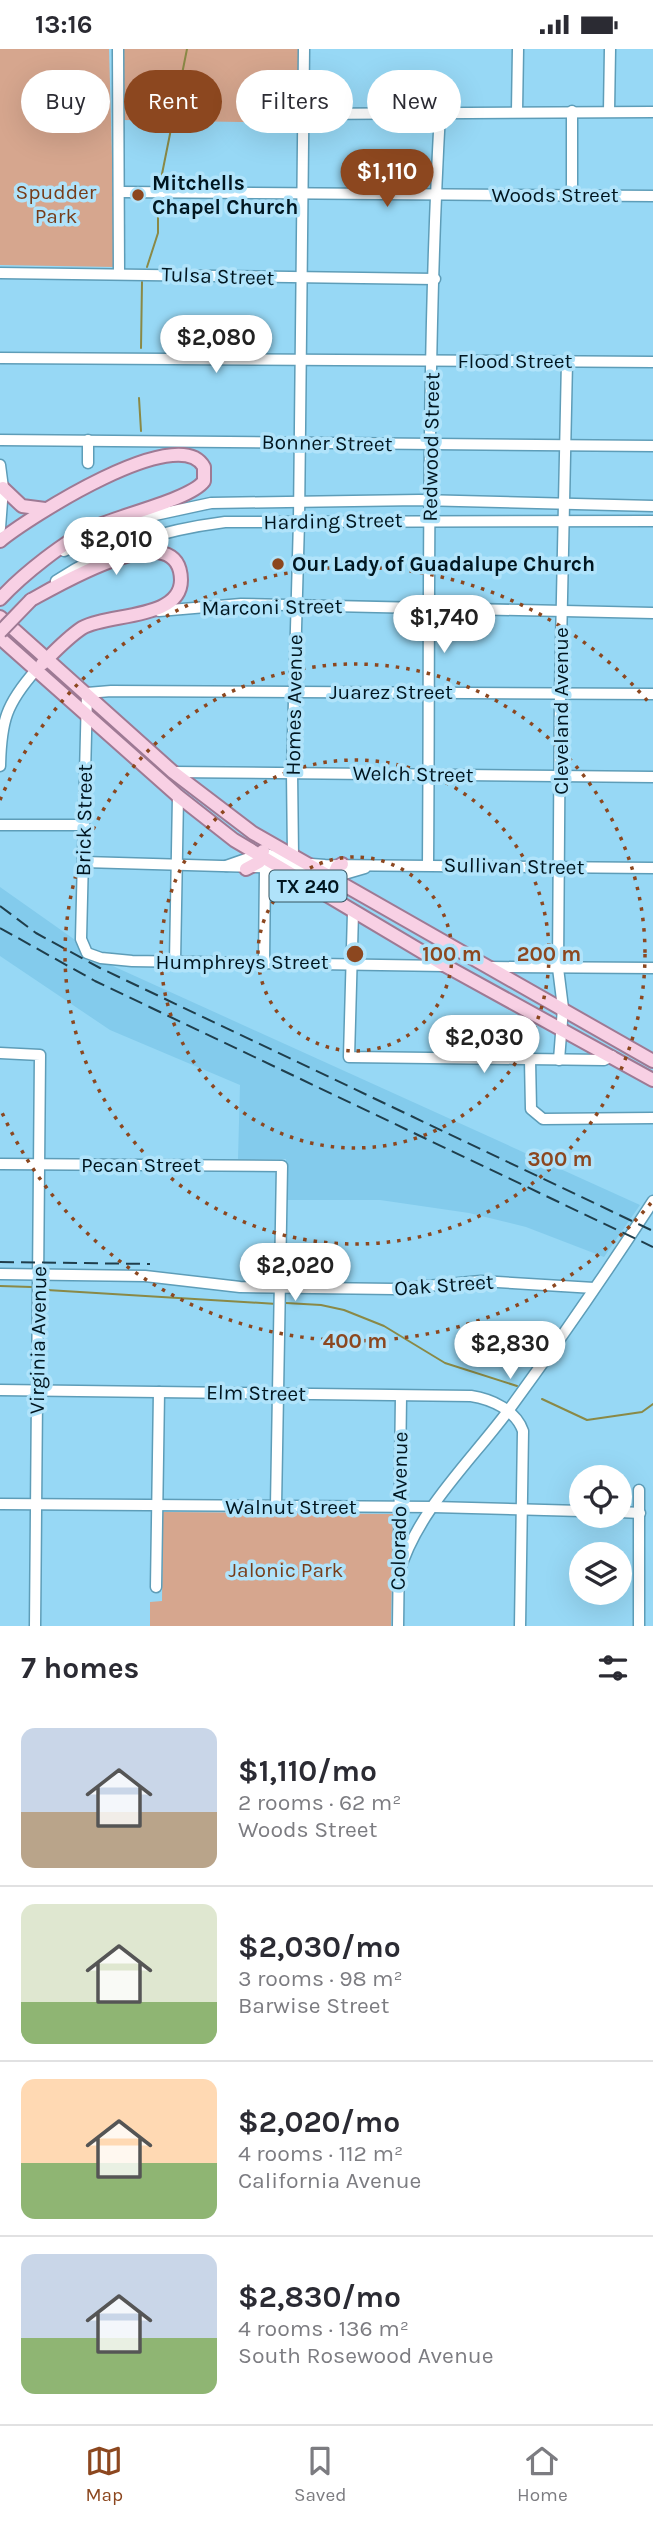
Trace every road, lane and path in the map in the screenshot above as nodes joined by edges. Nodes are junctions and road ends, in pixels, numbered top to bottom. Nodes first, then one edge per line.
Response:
1 (118, 49) edge
2 (304, 49) edge
3 (518, 49) edge
4 (610, 49) edge
5 (304, 70) edge
6 (517, 111) junction
7 (572, 111) junction
8 (609, 111) junction
9 (461, 112) edge
10 (653, 112) edge
11 (303, 133) edge
12 (439, 133) edge
13 (121, 192) junction
14 (302, 193) junction
15 (436, 195) junction
16 (572, 195) junction
17 (653, 196) edge
18 (0, 273) edge
19 (119, 273) junction
20 (301, 278) junction
21 (435, 279) junction
22 (0, 358) edge
23 (300, 360) junction
24 (567, 361) junction
25 (433, 362) junction
26 (653, 362) edge
27 (0, 440) edge
28 (88, 440) junction
29 (299, 442) junction
30 (431, 444) junction
31 (568, 446) junction
32 (653, 446) edge
33 (88, 463) dead end
34 (0, 465) edge
35 (3, 488) junction
36 (430, 500) junction
37 (299, 501) junction
38 (565, 502) junction
39 (653, 506) edge
40 (45, 509) junction
41 (430, 520) junction
42 (299, 521) junction
43 (653, 521) edge
44 (564, 522) junction
45 (0, 528) edge
46 (0, 541) edge
47 (48, 559) junction
48 (0, 599) edge
49 (31, 600) junction
50 (296, 605) junction
51 (428, 608) junction
52 (562, 612) junction
53 (149, 613) junction
54 (653, 613) edge
55 (0, 617) edge
56 (0, 632) edge
57 (0, 638) edge
58 (47, 660) junction
59 (36, 670) junction
60 (429, 691) junction
61 (293, 692) junction
62 (560, 692) junction
63 (88, 693) junction
64 (653, 694) edge
65 (85, 714) junction
66 (0, 766) edge
67 (173, 772) junction
68 (292, 772) junction
69 (428, 774) junction
70 (561, 776) junction
71 (653, 777) edge
72 (178, 796) junction
73 (0, 825) edge
74 (84, 825) junction
75 (253, 833) junction
76 (293, 856) junction
77 (264, 860) junction
78 (84, 862) junction
79 (307, 864) junction
80 (342, 864) junction
81 (374, 864) junction
82 (428, 864) junction
83 (176, 865) junction
84 (226, 866) junction
85 (559, 868) junction
86 (653, 868) edge
87 (246, 869) joint
88 (330, 877) junction
89 (339, 904) junction
90 (353, 912) junction
91 (82, 947) joint
92 (175, 961) junction
93 (353, 962) junction
94 (264, 963) junction
95 (446, 966) junction
96 (488, 967) junction
97 (558, 968) junction
98 (653, 968) edge
99 (562, 1008) junction
100 (561, 1027) junction
101 (0, 1053) edge
102 (615, 1058) junction
103 (530, 1060) junction
104 (559, 1060) junction
105 (653, 1061) edge
106 (653, 1072) edge
107 (653, 1080) edge
108 (652, 1115) edge
109 (0, 1164) edge
110 (38, 1164) junction
111 (653, 1201) edge
112 (0, 1274) edge
113 (38, 1275) junction
114 (281, 1287) junction
115 (594, 1288) junction
116 (0, 1390) edge
117 (37, 1391) junction
118 (159, 1392) junction
119 (279, 1394) junction
120 (401, 1396) junction
121 (508, 1411) junction
122 (639, 1490) dead end
123 (0, 1504) edge
124 (36, 1505) junction
125 (158, 1506) junction
126 (276, 1506) junction
127 (400, 1507) junction
128 (433, 1507) junction
129 (521, 1509) junction
130 (569, 1511) edge
131 (632, 1513) edge
132 (640, 1513) junction
133 (399, 1573) junction
134 (156, 1587) dead end
135 (35, 1626) edge
136 (398, 1626) edge
137 (520, 1626) edge
138 (639, 1626) edge

1 - 13 street
2 - 5 street, Homes Avenue
3 - 6 street
4 - 8 street
6 - 7 street
6 - 9 street
7 - 8 street
7 - 16 street
8 - 10 street
11 - 14 street, Homes Avenue
12 - 15 street, Redwood Street
13 - 14 street, Woods Street
13 - 19 street
14 - 15 street, Woods Street
14 - 20 street, Homes Avenue
15 - 16 street, Woods Street
15 - 21 street, Redwood Street
16 - 17 street, Woods Street
18 - 19 street, Tulsa Street
19 - 20 street, Tulsa Street
20 - 21 street, Tulsa Street
20 - 23 street, Homes Avenue
21 - 25 street, Redwood Street
22 - 23 street, Flood Street
23 - 25 street, Flood Street
23 - 29 street, Homes Avenue
24 - 25 street, Flood Street
24 - 26 street, Flood Street
24 - 31 street, Cleveland Avenue
25 - 30 street, Redwood Street
27 - 28 street, Bonner Street
28 - 29 street, Bonner Street
28 - 33 street
29 - 30 street, Bonner Street
29 - 37 street, Homes Avenue
30 - 31 street, Bonner Street
30 - 36 street, Redwood Street
31 - 32 street, Bonner Street
31 - 38 street, Cleveland Avenue
34 - 35 street
35 - 40 main road
35 - 45 street
36 - 37 street, Harding Street
36 - 38 street, Harding Street
36 - 41 street, Redwood Street
37 - 42 street, Homes Avenue
37 - 47 street, Harding Street
38 - 39 street, Harding Street
38 - 44 street, Cleveland Avenue
40 - 46 main road
40 - 47 main road
41 - 42 street, Harding Street
41 - 44 street, Harding Street
41 - 51 street, Redwood Street
42 - 49 street, Harding Street
42 - 50 street, Homes Avenue
43 - 44 street, Harding Street
44 - 52 street, Cleveland Avenue
47 - 48 main road
49 - 53 main road
49 - 56 main road, bridge
50 - 51 street, Marconi Street
50 - 53 street, Marconi Street
50 - 61 street, Homes Avenue
51 - 52 street, Marconi Street
51 - 60 street, Redwood Street
52 - 54 street, Marconi Street
52 - 62 street, Cleveland Avenue
53 - 58 main road, Marconi Street
55 - 58 main road, TX 240
57 - 59 main road, TX 240
58 - 59 main road, Marconi Street
58 - 63 main road, TX 240
59 - 65 main road, TX 240
59 - 66 street
60 - 61 street, Juarez Street
60 - 62 street, Juarez Street
60 - 69 street, Redwood Street
61 - 63 street, Juarez Street
61 - 68 street, Homes Avenue
62 - 64 street, Juarez Street
62 - 70 street, Cleveland Avenue
63 - 65 street, Brick Street
63 - 67 main road, TX 240
65 - 72 main road, TX 240
65 - 74 street, Brick Street
67 - 68 street, Welch Street
67 - 75 main road, TX 240
68 - 69 street, Welch Street
68 - 76 street, Homes Avenue
69 - 70 street, Welch Street
69 - 82 street, Redwood Street
70 - 71 street, Welch Street
70 - 85 street, Cleveland Avenue
72 - 77 main road, TX 240
72 - 83 street
73 - 74 street
74 - 78 street, Brick Street
75 - 76 main road, TX 240
75 - 77 main road
76 - 79 main road, TX 240
77 - 79 street, Sullivan Street
77 - 84 street
77 - 87 main road
77 - 88 street, Sullivan Street
77 - 89 main road, TX 240
77 - 94 street
78 - 83 street
78 - 91 street, Brick Street
79 - 80 street, Sullivan Street
79 - 88 main road, TX 240
80 - 81 street, Sullivan Street
80 - 88 main road
81 - 82 street, Sullivan Street
81 - 88 street, Sullivan Street
82 - 85 street, Sullivan Street
83 - 84 street
83 - 92 street
84 - 87 street
85 - 86 street, Sullivan Street
85 - 97 street, Cleveland Avenue
88 - 89 main road
88 - 96 main road, TX 240
89 - 90 main road, TX 240
90 - 93 street
90 - 95 main road, TX 240
91 - 92 street, Humphreys Street
92 - 94 street, Humphreys Street
93 - 94 street, Humphreys Street
93 - 95 street, Humphreys Street
93 - 103 street
95 - 100 main road, TX 240
96 - 97 street
96 - 99 main road, TX 240
97 - 98 street
97 - 99 street, Cleveland Avenue
99 - 100 street, Cleveland Avenue
99 - 105 main road, TX 240
100 - 102 main road, TX 240
100 - 104 street, Cleveland Avenue
101 - 110 street, Virginia Avenue
102 - 104 street
102 - 106 main road
102 - 107 main road, TX 240
103 - 104 street
103 - 108 street
109 - 110 street, Pecan Street
110 - 113 street, Virginia Avenue
110 - 114 street, Pecan Street
111 - 115 street
112 - 113 street, Oak Street
113 - 114 street, Oak Street
113 - 117 street, Virginia Avenue
114 - 115 street, Oak Street
114 - 119 street
115 - 121 street
116 - 117 street, Elm Street
117 - 118 street, Elm Street
117 - 124 street, Virginia Avenue
118 - 119 street, Elm Street
118 - 125 street
119 - 120 street, Elm Street
119 - 126 street
120 - 121 street, Elm Street
120 - 127 street, Colorado Avenue
121 - 128 street
121 - 129 street
122 - 132 street
123 - 124 street, Walnut Street
124 - 125 street, Walnut Street
124 - 135 street, Virginia Avenue
125 - 126 street, Walnut Street
125 - 134 street
126 - 127 street, Walnut Street
127 - 128 street, Walnut Street
127 - 133 street, Colorado Avenue
128 - 129 street, Walnut Street
128 - 133 street
129 - 130 street, Walnut Street
129 - 137 street
131 - 132 street
132 - 138 street
133 - 136 street, Colorado Avenue

